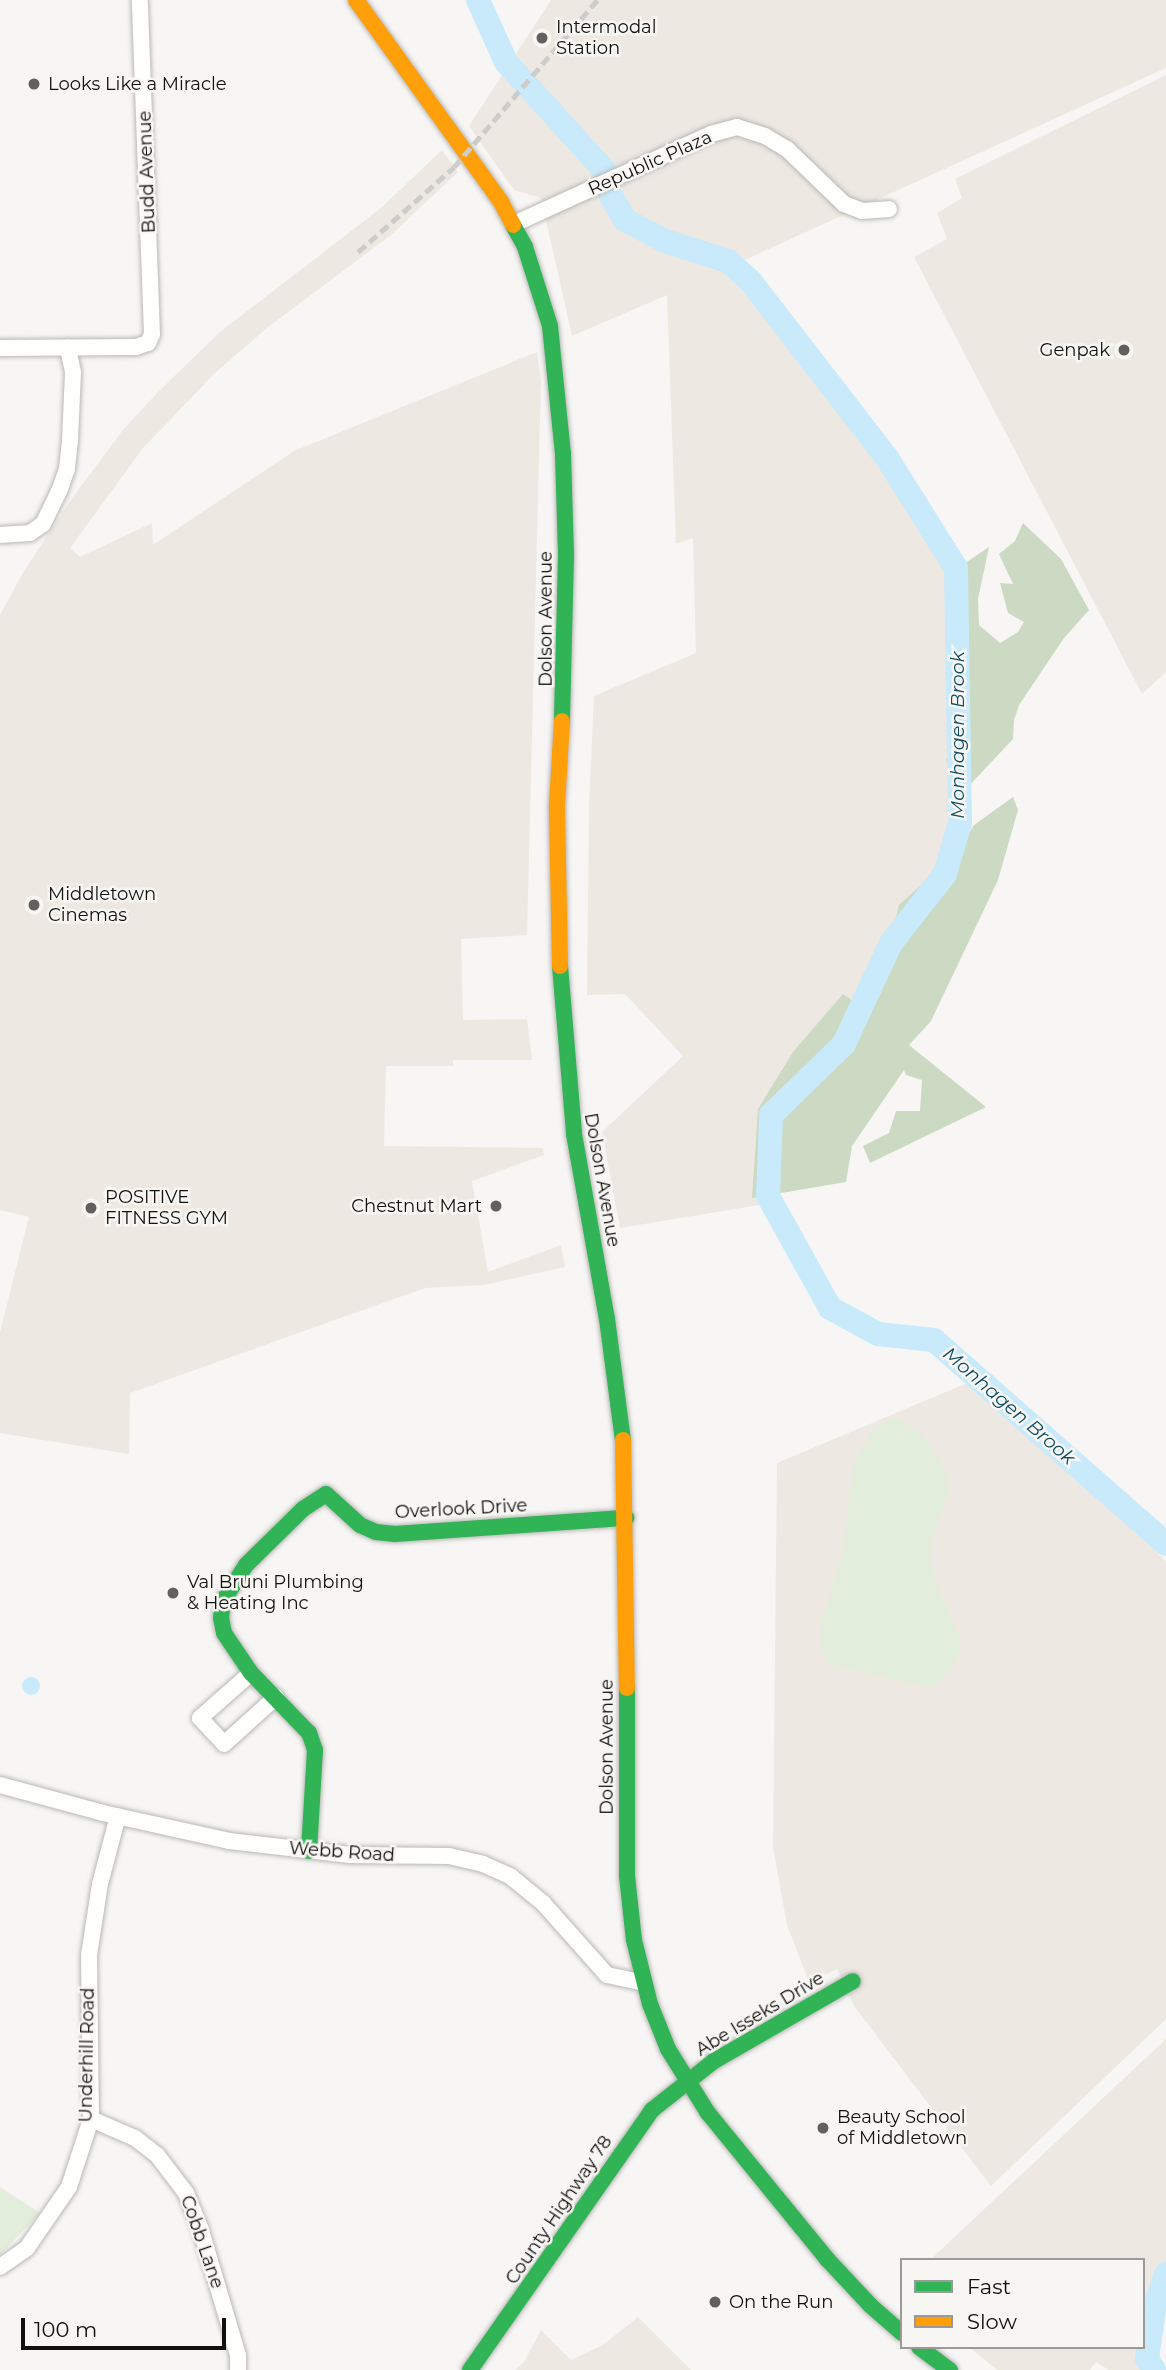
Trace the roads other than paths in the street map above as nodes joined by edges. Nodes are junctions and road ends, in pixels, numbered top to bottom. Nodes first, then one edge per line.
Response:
1 (141, 0) edge
2 (356, 0) edge
3 (889, 209) dead end
4 (514, 224) junction
5 (0, 348) edge
6 (68, 348) junction
7 (0, 535) edge
8 (626, 1518) junction
9 (251, 1673) junction
10 (276, 1697) junction
11 (0, 1785) edge
12 (118, 1816) junction
13 (309, 1851) junction
14 (853, 1981) dead end
15 (644, 1983) junction
16 (688, 2082) junction
17 (91, 2119) junction
18 (0, 2267) edge
19 (900, 2331) edge
20 (922, 2349) edge
21 (238, 2370) edge
22 (470, 2370) edge
23 (950, 2370) edge

1 - 6 street, Budd Avenue
2 - 4 main road, Dolson Avenue
3 - 4 street, Republic Plaza
4 - 8 main road, Dolson Avenue
5 - 6 street
6 - 7 street
8 - 9 main road, Overlook Drive
8 - 15 main road, Dolson Avenue
9 - 10 main road, Overlook Drive
9 - 10 street
10 - 13 main road, Overlook Drive
11 - 12 street, Webb Road
12 - 13 street, Webb Road
12 - 17 street, Underhill Road
13 - 15 street, Webb Road
14 - 16 main road, Abe Isseks Drive
15 - 16 main road, Dolson Avenue
16 - 19 main road, Dolson Avenue
16 - 22 main road, County Highway 78
17 - 18 street, Underhill Road
17 - 21 street, Cobb Lane
20 - 23 main road

